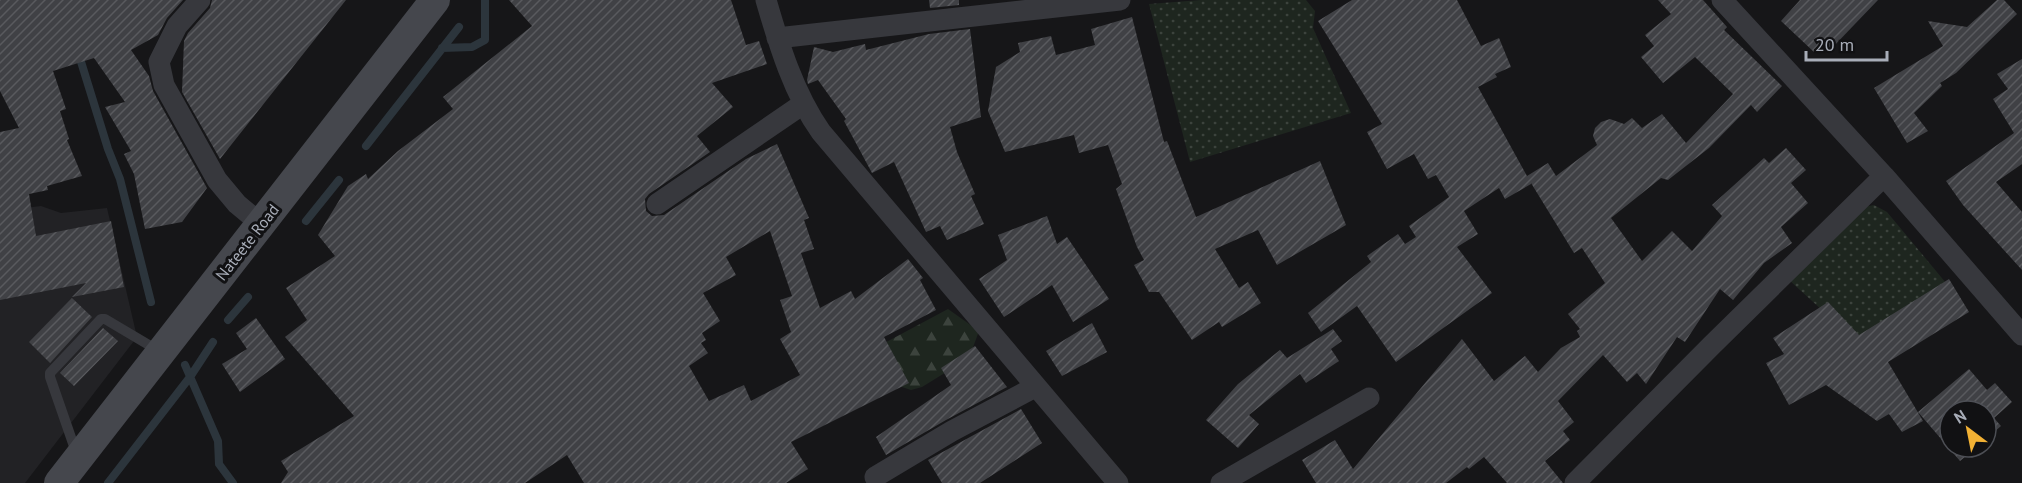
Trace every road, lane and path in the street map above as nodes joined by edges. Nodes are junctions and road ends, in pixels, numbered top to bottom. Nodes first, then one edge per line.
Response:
1 (200, 0) edge
2 (435, 0) edge
3 (766, 0) edge
4 (1120, 0) edge
5 (1722, 0) edge
6 (777, 38) junction
7 (803, 104) junction
8 (1884, 176) junction
9 (657, 204) dead end
10 (261, 224) junction
11 (2022, 335) edge
12 (161, 352) junction
13 (1035, 387) junction
14 (1369, 398) dead end
15 (80, 471) edge
16 (875, 477) dead end
17 (59, 483) edge
18 (1118, 483) edge
19 (1221, 483) edge
20 (1575, 483) edge

1 - 10 street
2 - 10 main road, Nateete Road
3 - 6 street
4 - 6 street
5 - 8 street
6 - 7 street
7 - 9 street
7 - 13 street
8 - 11 street
8 - 20 street
10 - 12 main road, Nateete Road
12 - 15 main road, Nateete Road
12 - 15 lane
13 - 16 street
13 - 18 street
14 - 19 street
15 - 17 main road, Nateete Road

